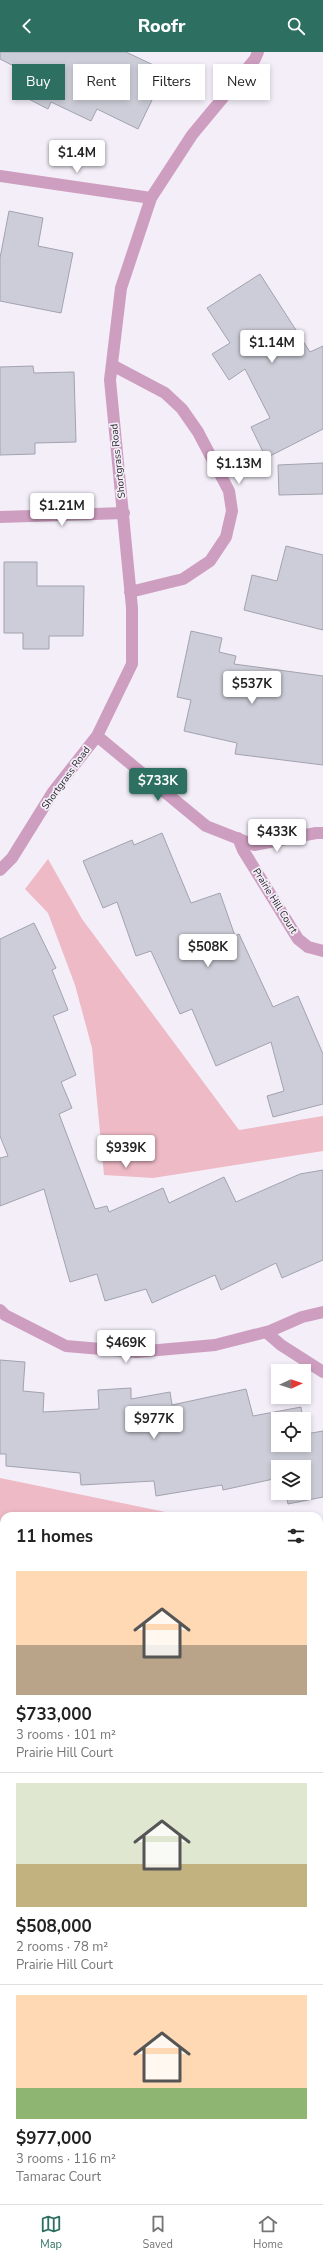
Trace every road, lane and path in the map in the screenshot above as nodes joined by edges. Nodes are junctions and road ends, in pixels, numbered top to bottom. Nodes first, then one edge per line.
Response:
1 (258, 52) edge
2 (0, 176) edge
3 (151, 198) junction
4 (112, 365) junction
5 (124, 513) junction
6 (0, 517) edge
7 (130, 592) junction
8 (97, 736) junction
9 (323, 833) edge
10 (238, 838) junction
11 (0, 870) edge
12 (323, 951) edge
13 (0, 1310) edge
14 (323, 1312) edge
15 (266, 1332) junction
16 (323, 1372) edge

1 - 3 street, Shortgrass Road
2 - 3 street
3 - 4 street, Shortgrass Road
4 - 5 street, Shortgrass Road
4 - 7 street
5 - 6 street
5 - 7 street, Shortgrass Road
7 - 8 street, Shortgrass Road
8 - 10 street
8 - 11 street, Shortgrass Road
9 - 10 street
10 - 12 street, Prairie Hill Court
13 - 15 street
14 - 15 street
15 - 16 street

